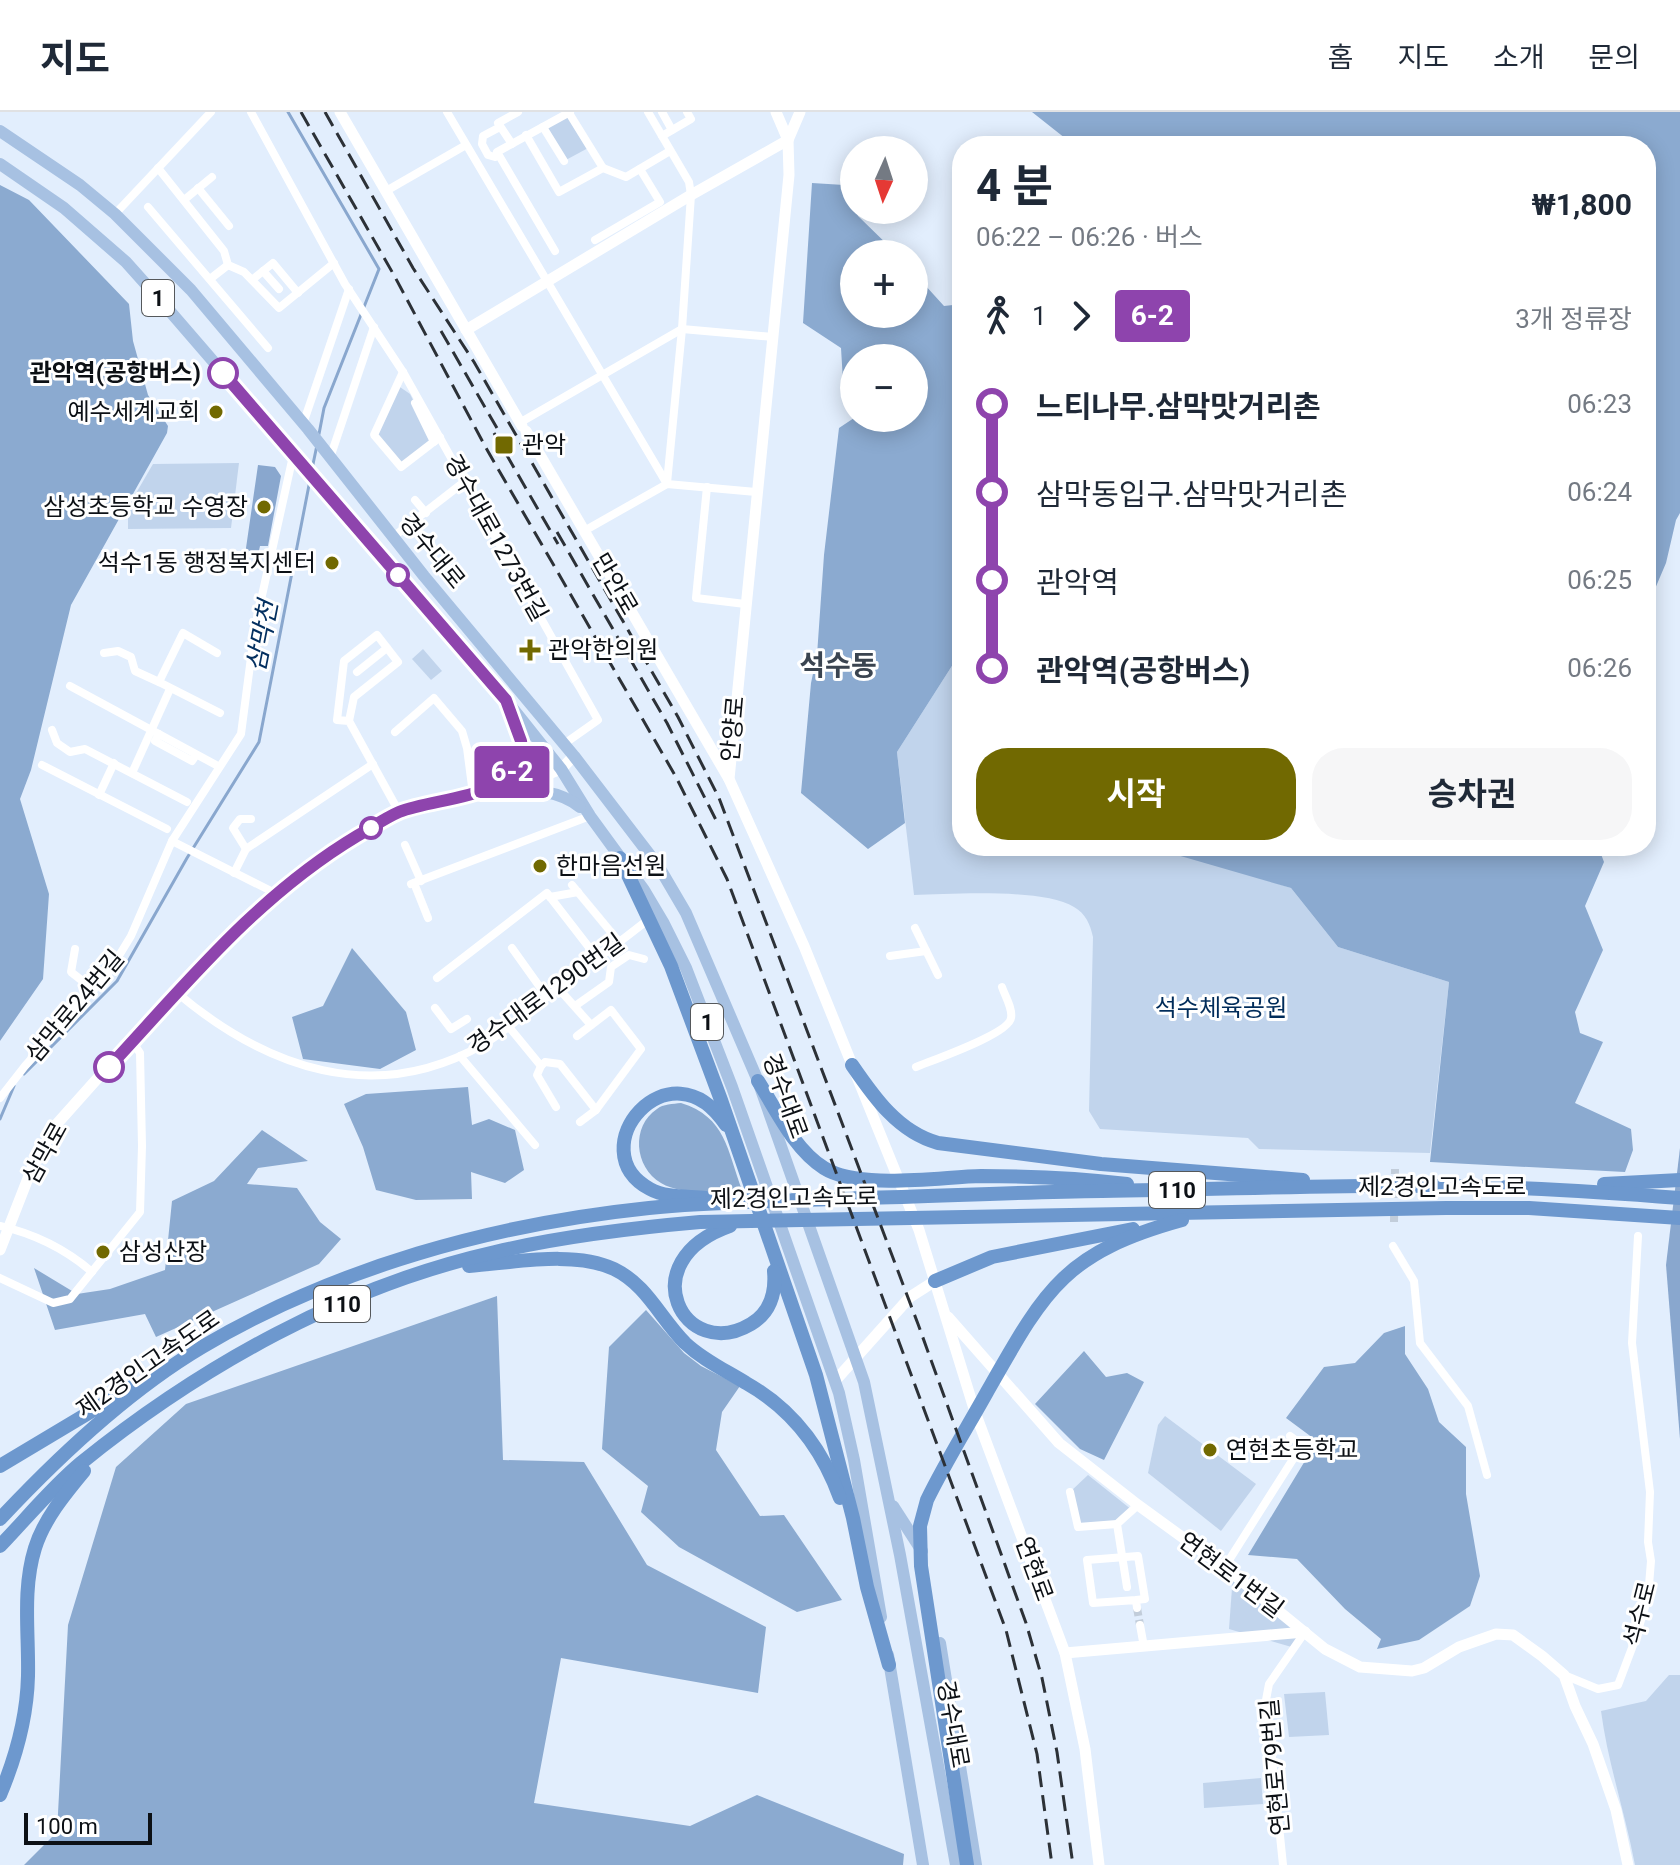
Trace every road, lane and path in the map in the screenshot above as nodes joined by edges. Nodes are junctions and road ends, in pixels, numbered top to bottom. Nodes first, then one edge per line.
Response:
1 (211, 112) edge
2 (251, 112) edge
3 (340, 112) edge
4 (447, 112) edge
5 (518, 112) edge
6 (570, 112) edge
7 (648, 112) edge
8 (662, 112) edge
9 (687, 112) edge
10 (776, 112) edge
11 (800, 112) edge
12 (500, 127) junction
13 (543, 127) junction
14 (672, 130) junction
15 (0, 131) edge
16 (526, 135) junction
17 (662, 136) junction
18 (788, 140) junction
19 (512, 144) junction
20 (466, 145) junction
21 (670, 151) junction
22 (495, 157) dead end
23 (564, 161) dead end
24 (0, 164) edge
25 (158, 168) junction
26 (603, 168) junction
27 (640, 169) junction
28 (212, 177) dead end
29 (198, 188) junction
30 (386, 191) junction
31 (691, 195) junction
32 (184, 200) junction
33 (148, 207) dead end
34 (115, 214) junction
35 (229, 226) dead end
36 (595, 240) dead end
37 (555, 251) dead end
38 (334, 263) junction
39 (228, 265) junction
40 (263, 271) junction
41 (210, 279) junction
42 (252, 280) junction
43 (547, 280) junction
44 (279, 289) dead end
45 (350, 291) junction
46 (298, 293) junction
47 (373, 325) junction
48 (682, 329) junction
49 (466, 330) junction
50 (773, 337) junction
51 (268, 348) dead end
52 (403, 372) junction
53 (603, 374) junction
54 (410, 394) dead end
55 (305, 426) junction
56 (523, 426) junction
57 (437, 440) junction
58 (293, 456) junction
59 (329, 457) junction
60 (464, 482) junction
61 (667, 484) junction
62 (707, 487) junction
63 (756, 492) junction
64 (415, 500) dead end
65 (426, 513) junction
66 (584, 531) junction
67 (393, 537) junction
68 (745, 604) junction
69 (387, 648) junction
70 (104, 653) dead end
71 (217, 653) dead end
72 (357, 672) dead end
73 (159, 682) junction
74 (70, 686) dead end
75 (170, 689) junction
76 (340, 694) junction
77 (354, 697) junction
78 (506, 700) junction
79 (220, 713) dead end
80 (349, 721) junction
81 (52, 730) dead end
82 (155, 732) junction
83 (395, 732) dead end
84 (564, 744) junction
85 (574, 756) junction
86 (114, 763) junction
87 (373, 764) junction
88 (42, 765) dead end
89 (218, 766) junction
90 (561, 769) junction
91 (132, 773) junction
92 (729, 779) junction
93 (491, 789) junction
94 (473, 794) junction
95 (99, 795) junction
96 (187, 802) dead end
97 (399, 812) junction
98 (590, 816) junction
99 (251, 819) dead end
100 (167, 829) dead end
101 (172, 841) junction
102 (405, 845) dead end
103 (246, 849) junction
104 (620, 858) junction
105 (234, 873) junction
106 (415, 883) junction
107 (277, 894) junction
108 (550, 897) junction
109 (428, 918) dead end
110 (649, 919) junction
111 (915, 928) dead end
112 (620, 943) junction
113 (512, 948) dead end
114 (75, 949) dead end
115 (926, 951) junction
116 (890, 956) dead end
117 (598, 959) junction
118 (644, 959) dead end
119 (938, 975) dead end
120 (437, 978) dead end
121 (1002, 987) dead end
122 (559, 989) junction
123 (94, 990) junction
124 (176, 992) junction
125 (547, 997) junction
126 (575, 1006) junction
127 (435, 1008) dead end
128 (467, 1019) dead end
129 (591, 1025) junction
130 (509, 1027) junction
131 (577, 1036) dead end
132 (132, 1041) junction
133 (460, 1056) junction
134 (852, 1065) junction
135 (541, 1066) junction
136 (916, 1067) dead end
137 (758, 1081) junction
138 (2, 1093) edge
139 (556, 1107) dead end
140 (596, 1110) junction
141 (580, 1122) dead end
142 (735, 1141) junction
143 (535, 1145) dead end
144 (1680, 1180) edge
145 (1363, 1186) junction
146 (1532, 1188) junction
147 (1183, 1190) junction
148 (1680, 1198) edge
149 (746, 1202) junction
150 (1277, 1210) junction
151 (1680, 1218) edge
152 (1182, 1220) junction
153 (753, 1221) junction
154 (4, 1227) edge
155 (1638, 1236) dead end
156 (1393, 1246) dead end
157 (770, 1247) junction
158 (0, 1250) edge
159 (433, 1269) junction
160 (92, 1272) junction
161 (0, 1278) edge
162 (935, 1281) junction
163 (910, 1297) junction
164 (942, 1305) junction
165 (947, 1317) junction
166 (198, 1349) junction
167 (854, 1359) junction
168 (835, 1381) junction
169 (1004, 1381) junction
170 (975, 1412) junction
171 (1290, 1436) dead end
172 (104, 1447) junction
173 (0, 1466) edge
174 (1487, 1475) dead end
175 (1070, 1492) dead end
176 (890, 1501) junction
177 (1138, 1505) junction
178 (0, 1519) edge
179 (1117, 1524) junction
180 (0, 1546) edge
181 (860, 1553) junction
182 (1122, 1557) junction
183 (1224, 1568) junction
184 (1127, 1587) dead end
185 (1140, 1625) tunnel mouth
186 (1305, 1632) junction
187 (1144, 1647) junction
188 (1065, 1653) junction
189 (889, 1665) junction
190 (1564, 1675) junction
191 (0, 1795) edge
192 (923, 1865) edge
193 (956, 1865) edge
194 (967, 1865) edge
195 (976, 1865) edge
196 (1099, 1865) edge
197 (1283, 1865) edge
198 (1628, 1865) edge

1 - 25 street
2 - 38 street
3 - 30 street, 만안로
4 - 20 street
5 - 12 street
6 - 13 street
6 - 26 street
7 - 17 street
8 - 14 street
9 - 14 street
10 - 18 street, 안양로
11 - 18 street
12 - 19 street
12 - 22 street
13 - 16 street
13 - 23 street
14 - 17 street
15 - 34 main road, 1
16 - 19 street
16 - 26 street
17 - 21 street
18 - 31 street
18 - 50 street, 안양로
19 - 37 street
20 - 30 street
20 - 43 street
21 - 27 street
21 - 31 street
24 - 58 main road, 1
25 - 32 street
25 - 34 street
26 - 27 street
27 - 36 street
28 - 29 street
29 - 32 street
29 - 35 street
30 - 49 street, 만안로
31 - 43 street
31 - 48 street
32 - 39 street
33 - 41 street
34 - 55 main road, 1
38 - 45 street
38 - 46 street
39 - 41 street
39 - 42 street
40 - 42 street
40 - 44 street
40 - 46 street
41 - 51 street
42 - 46 street
43 - 49 street
43 - 53 street
45 - 47 street, 경수대로1273번길
45 - 55 street
47 - 52 street, 경수대로1273번길
47 - 59 street
48 - 50 street
48 - 53 street
48 - 61 street
49 - 56 street, 만안로
50 - 63 street, 안양로
52 - 57 street, 경수대로1273번길
52 - 57 street
53 - 56 street
53 - 61 street
54 - 57 street
55 - 59 main road, 1
56 - 66 street, 만안로
57 - 60 street, 경수대로1273번길
58 - 78 main road, 경수대로 / 1
58 - 89 street, 삼막로24번길
59 - 67 main road, 경수대로 / 1
60 - 65 street
60 - 84 street, 경수대로1273번길
61 - 62 street
61 - 66 street
62 - 63 street
62 - 68 street
63 - 68 street, 안양로
64 - 65 street
65 - 67 street
66 - 92 street, 만안로
67 - 84 main road, 경수대로 / 1
68 - 92 street, 안양로
69 - 72 street
69 - 76 street
69 - 77 street
70 - 73 street
71 - 73 street
73 - 75 street
74 - 82 street
75 - 79 street
75 - 82 street
76 - 77 street
76 - 80 street
77 - 80 street
78 - 90 main road, 경수대로 / 1
78 - 93 main road
80 - 87 street
81 - 86 street
82 - 89 street
82 - 91 street
83 - 94 street
84 - 85 main road, 경수대로 / 1
85 - 90 street, 삼막로
85 - 137 main road, 경수대로 / 1
86 - 91 street
86 - 95 street
87 - 97 street
87 - 103 street
88 - 95 street
89 - 101 street, 삼막로24번길
90 - 93 street, 삼막로
90 - 98 main road, 경수대로 / 1
91 - 96 street
92 - 134 street, 안양로
93 - 94 street, 삼막로
93 - 98 main road
94 - 97 street, 삼막로
95 - 100 street
97 - 107 street, 삼막로
98 - 104 main road, 경수대로 / 1
98 - 106 street
99 - 103 street
101 - 105 street
101 - 123 street, 삼막로24번길
102 - 106 street
103 - 105 street
104 - 110 highway
104 - 168 main road, 경수대로 / 1
105 - 107 street
106 - 109 street
107 - 124 street, 삼막로
108 - 112 street
108 - 117 street
108 - 120 street
110 - 112 street, 경수대로1290번길
110 - 142 highway
111 - 115 street
112 - 117 street, 경수대로1290번길
113 - 125 street
114 - 123 street
115 - 116 street
115 - 119 street
117 - 122 street, 경수대로1290번길
118 - 126 street
121 - 136 street
122 - 125 street, 경수대로1290번길
122 - 126 street
123 - 138 street, 삼막로24번길
124 - 132 street, 삼막로
124 - 133 street, 경수대로1290번길
125 - 130 street, 경수대로1290번길
126 - 129 street
127 - 128 street
129 - 131 street
129 - 140 street
130 - 133 street, 경수대로1290번길
130 - 135 street
132 - 154 street, 삼막로
132 - 160 street
133 - 143 street
134 - 145 highway
134 - 162 street, 안양로
135 - 139 street
135 - 140 street
137 - 147 highway
137 - 167 main road, 경수대로 / 1
140 - 141 street
142 - 149 highway
142 - 157 highway
144 - 146 highway
145 - 146 highway, 제2경인고속도로 / 110
145 - 147 highway, 제2경인고속도로 / 110
146 - 148 highway, 제2경인고속도로 / 110
147 - 149 highway, 제2경인고속도로 / 110
149 - 166 highway, 제2경인고속도로 / 110
150 - 151 highway, 제2경인고속도로 / 110
150 - 152 highway
150 - 153 highway, 제2경인고속도로 / 110
152 - 162 highway
152 - 194 highway
153 - 157 highway
153 - 159 highway, 제2경인고속도로 / 110
154 - 158 street, 삼막로
154 - 160 street
155 - 190 street, 석수로
156 - 174 street
157 - 181 highway
159 - 172 highway, 제2경인고속도로 / 110
159 - 181 highway
160 - 161 street
162 - 163 street
162 - 164 street, 연현로
163 - 164 street
163 - 167 street
164 - 165 street, 연현로
165 - 169 street, 연현로1번길
165 - 170 street, 연현로
166 - 173 highway
166 - 178 highway, 제2경인고속도로 / 110
167 - 168 street
167 - 176 main road, 경수대로 / 1
168 - 189 main road, 경수대로 / 1
169 - 170 street
169 - 177 street, 연현로1번길
170 - 188 street, 연현로
171 - 183 street
172 - 180 highway, 제2경인고속도로 / 110
172 - 191 highway
175 - 179 street
176 - 193 main road, 경수대로 / 1
176 - 195 main road
177 - 179 street
177 - 183 street, 연현로1번길
179 - 182 street
181 - 189 highway
182 - 182 street
182 - 184 street
183 - 186 street, 연현로1번길
185 - 187 street
186 - 187 street
186 - 190 street, 연현로1번길
186 - 197 street, 연현로79번길
187 - 188 street
188 - 196 street, 연현로
189 - 192 main road, 경수대로 / 1
190 - 198 street

